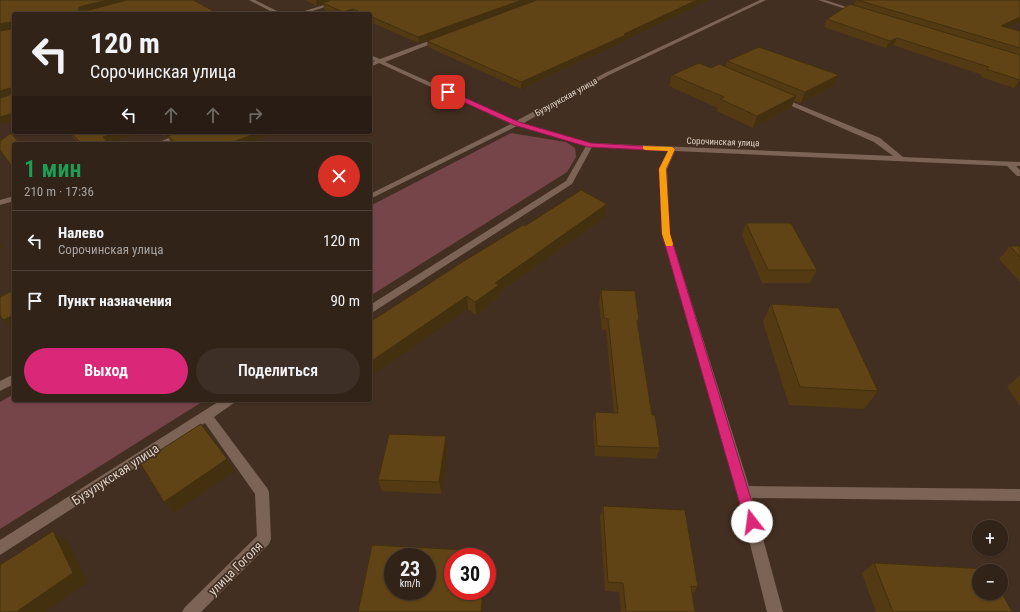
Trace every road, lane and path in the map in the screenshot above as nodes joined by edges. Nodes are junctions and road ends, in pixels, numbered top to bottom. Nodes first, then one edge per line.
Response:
1 (251, 0) edge
2 (345, 0) edge
3 (764, 0) edge
4 (820, 0) edge
5 (276, 12) edge
6 (305, 12) edge
7 (865, 14) edge
8 (445, 37) edge
9 (372, 58) edge
10 (380, 61) junction
11 (372, 64) edge
12 (775, 97) edge
13 (516, 124) junction
14 (186, 134) edge
15 (164, 142) edge
16 (590, 145) junction
17 (672, 149) junction
18 (900, 158) junction
19 (1009, 164) junction
20 (1020, 164) edge
21 (1020, 174) edge
22 (372, 196) edge
23 (12, 199) edge
24 (0, 203) edge
25 (372, 309) edge
26 (12, 380) edge
27 (0, 386) edge
28 (227, 402) edge
29 (206, 415) junction
30 (744, 492) junction
31 (1020, 495) edge
32 (0, 548) edge
33 (190, 612) edge
34 (775, 612) edge

1 - 5 street
2 - 6 street
3 - 13 street, Бузулукская улица
4 - 7 street
8 - 10 street
9 - 10 street, Сорочинская улица
10 - 11 street
10 - 13 street, Сорочинская улица
12 - 18 street
13 - 16 street, Сорочинская улица
13 - 22 street, Бузулукская улица
14 - 15 street
16 - 17 street, Сорочинская улица
16 - 25 street
17 - 18 street, Сорочинская улица
17 - 30 street
18 - 19 street, Сорочинская улица
19 - 20 street, Сорочинская улица
19 - 21 street
23 - 24 street
26 - 27 street
28 - 29 street, Бузулукская улица
29 - 32 street, Бузулукская улица
29 - 33 street, улица Гоголя
30 - 31 street
30 - 34 street

